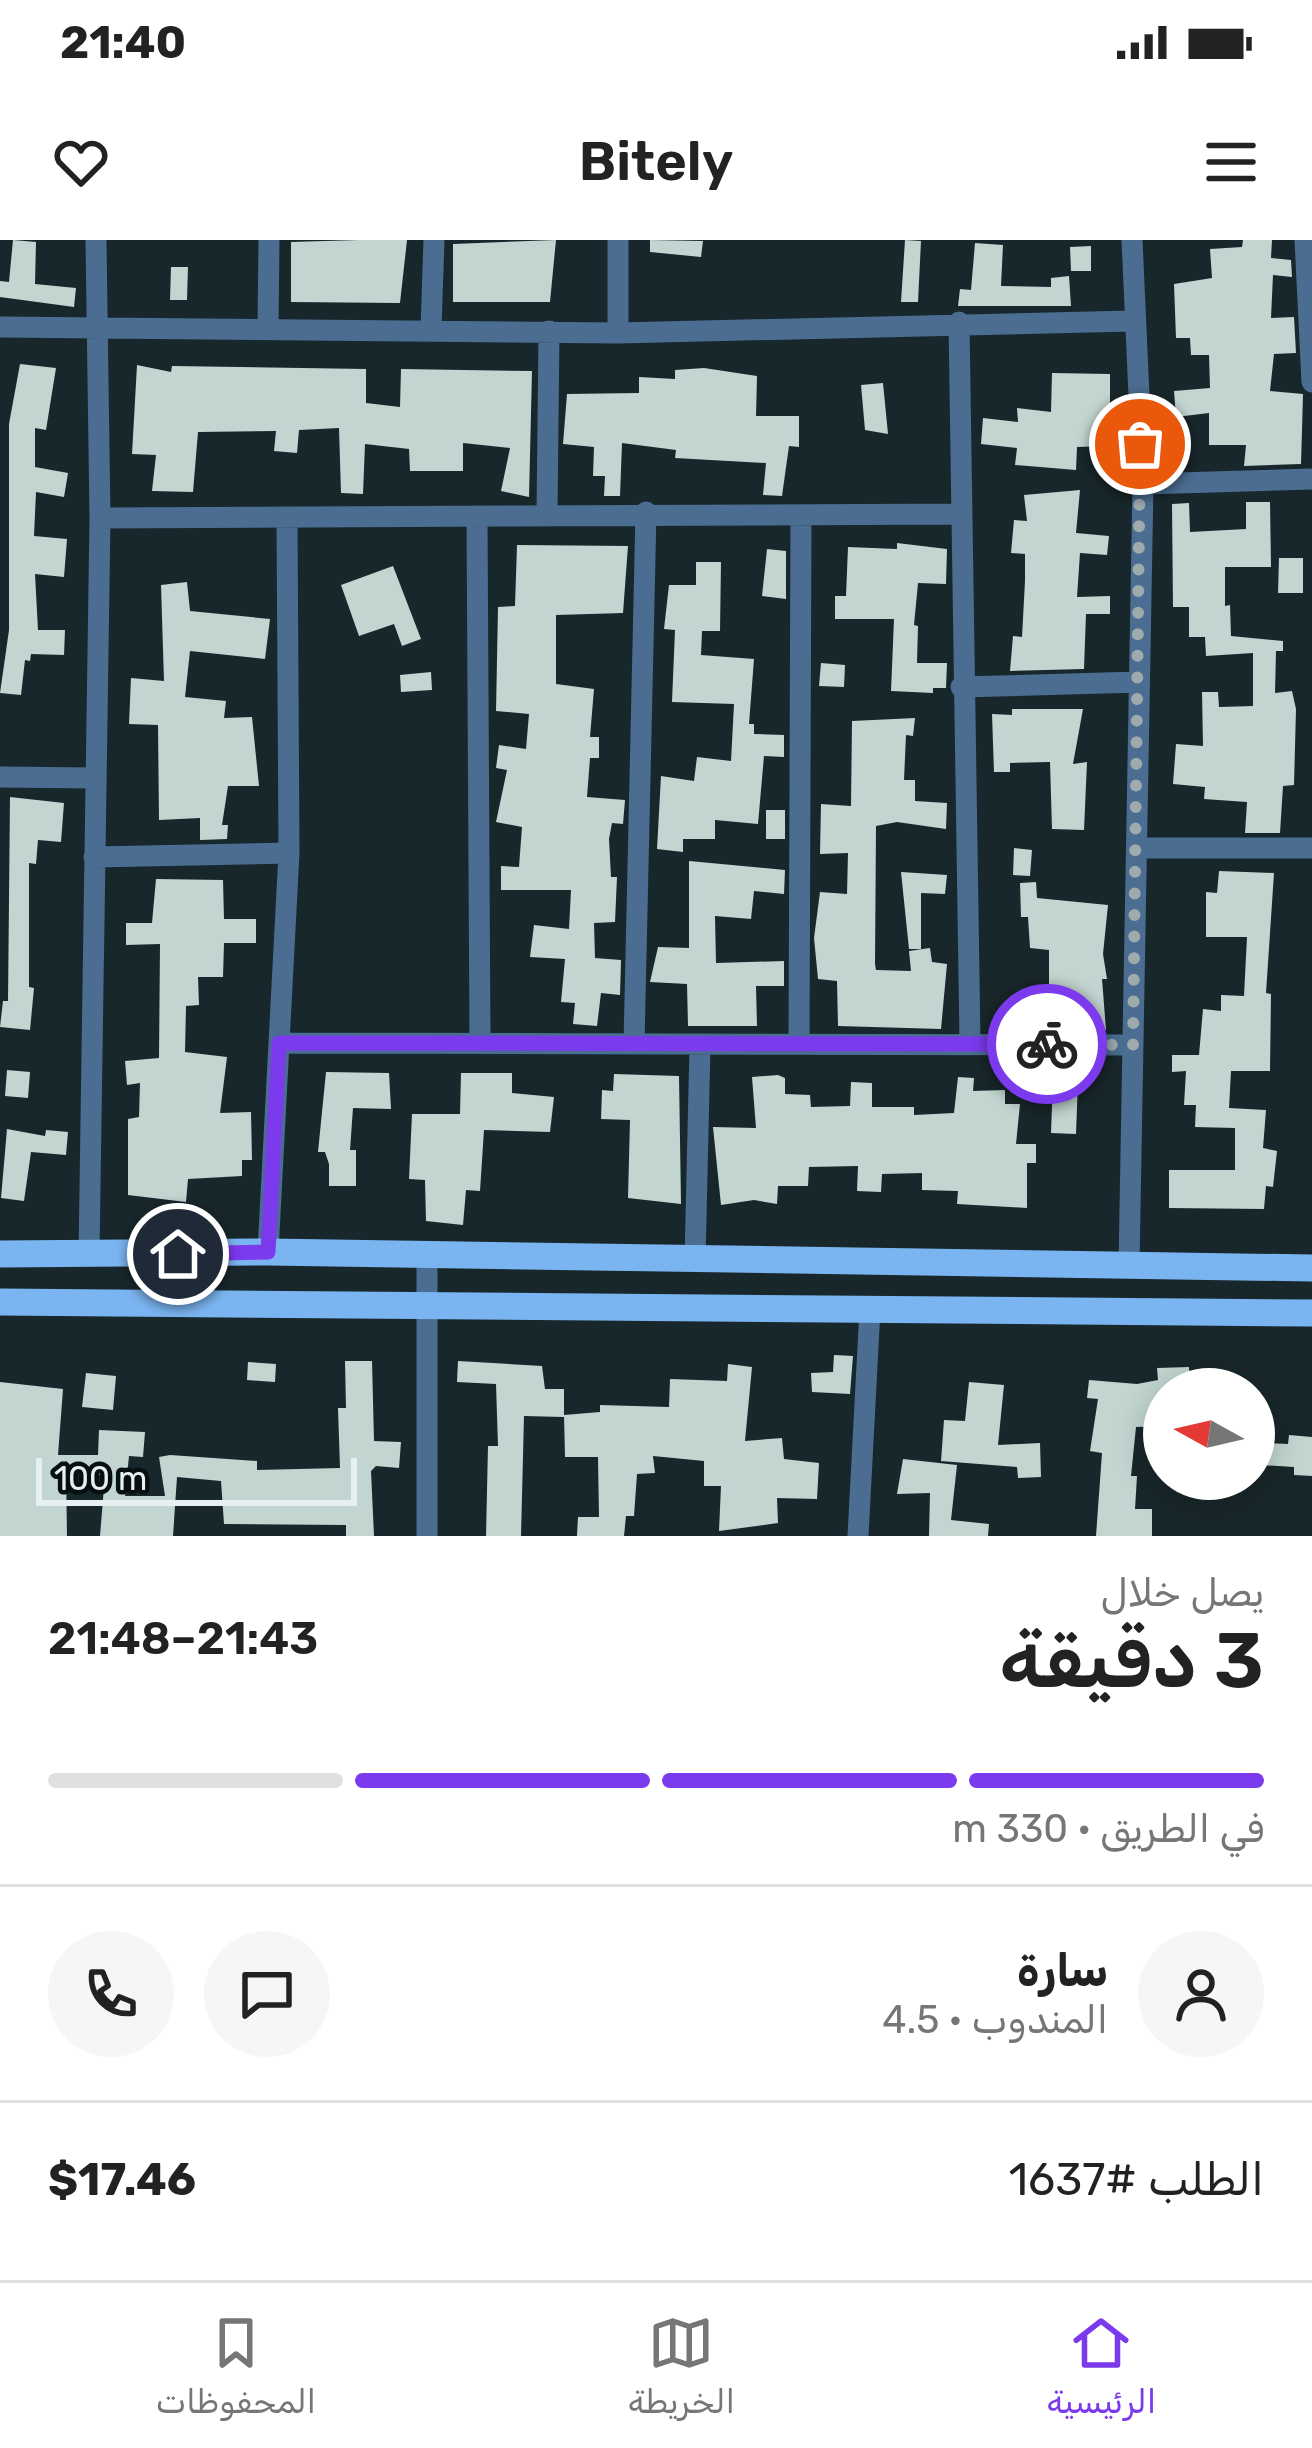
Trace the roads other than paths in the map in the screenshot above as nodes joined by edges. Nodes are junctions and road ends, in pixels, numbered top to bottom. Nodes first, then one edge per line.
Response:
1 (96, 240) edge
2 (269, 240) edge
3 (434, 240) edge
4 (618, 240) edge
5 (1132, 240) edge
6 (1305, 240) edge
7 (1132, 321) junction
8 (959, 322) junction
9 (268, 326) junction
10 (0, 328) edge
11 (96, 329) junction
12 (431, 329) junction
13 (549, 331) junction
14 (618, 333) junction
15 (1312, 382) edge
16 (1312, 479) edge
17 (1143, 484) junction
18 (646, 512) junction
19 (548, 513) junction
20 (962, 514) junction
21 (477, 516) junction
22 (801, 516) junction
23 (287, 517) junction
24 (100, 518) junction
25 (1139, 682) junction
26 (962, 687) junction
27 (0, 777) edge
28 (94, 778) junction
29 (1138, 848) junction
30 (1312, 848) edge
31 (289, 853) junction
32 (94, 857) junction
33 (480, 1042) junction
34 (279, 1043) junction
35 (970, 1043) junction
36 (634, 1044) junction
37 (799, 1044) junction
38 (1133, 1045) junction
39 (700, 1046) junction
40 (268, 1252) junction
41 (0, 1253) edge
42 (89, 1255) junction
43 (428, 1256) junction
44 (695, 1260) junction
45 (1129, 1265) junction
46 (1312, 1268) edge
47 (0, 1302) edge
48 (427, 1305) junction
49 (870, 1309) junction
50 (1312, 1313) edge
51 (428, 1536) edge
52 (858, 1536) edge

1 - 11 street
2 - 9 street
3 - 12 street
4 - 14 street
5 - 7 street
6 - 15 street
7 - 8 street
7 - 17 street
8 - 14 street
8 - 20 street
9 - 11 street
9 - 12 street
10 - 11 street
11 - 24 street
12 - 13 street
13 - 14 street
13 - 19 street
16 - 17 street
17 - 25 street
18 - 19 street
18 - 22 street
18 - 36 street
19 - 21 street
20 - 22 street
20 - 26 street
21 - 23 street
21 - 33 street
22 - 37 street
23 - 24 street
23 - 31 street
24 - 28 street
25 - 26 street
25 - 29 street
26 - 35 street
27 - 28 street
28 - 32 street
29 - 30 street
29 - 38 street
31 - 32 street
31 - 34 street
32 - 42 street
33 - 34 street
33 - 36 street
34 - 40 street
35 - 37 street
35 - 38 street
36 - 39 street
37 - 39 street
38 - 45 street
39 - 44 street
40 - 42 main road
40 - 43 main road
41 - 42 main road
43 - 44 main road
43 - 48 street
44 - 45 main road
45 - 46 main road
47 - 48 main road
48 - 49 main road
48 - 51 street
49 - 50 main road
49 - 52 street

